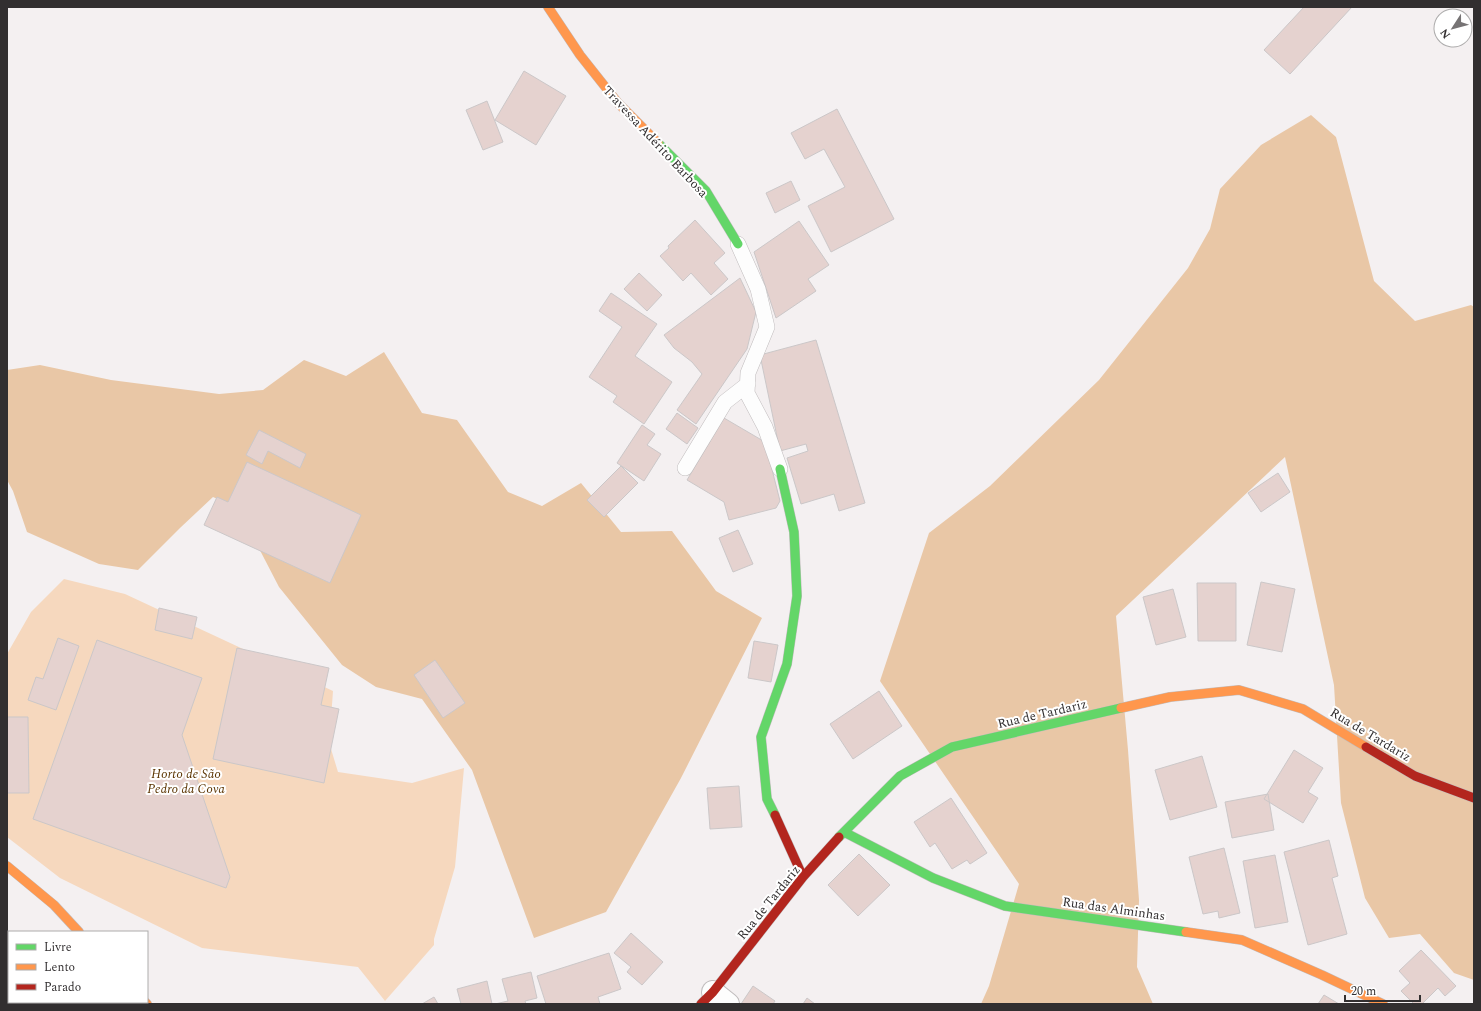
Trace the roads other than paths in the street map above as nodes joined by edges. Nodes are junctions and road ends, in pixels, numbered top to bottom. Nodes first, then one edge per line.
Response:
1 (548, 7) edge
2 (738, 244) joint
3 (748, 384) junction
4 (685, 468) dead end
5 (780, 469) joint
6 (1474, 798) edge
7 (844, 832) junction
8 (7, 866) edge
9 (803, 877) junction
10 (78, 931) edge
11 (714, 1000) edge
12 (1383, 1004) edge

1 - 2 street, Travessa Adérito Barbosa
2 - 3 lane, Travessa Adérito Barbosa
3 - 4 lane
3 - 5 lane, Travessa Adérito Barbosa
5 - 9 street, Travessa Adérito Barbosa
6 - 7 street, Rua de Tardariz
7 - 9 street, Rua de Tardariz
7 - 12 street, Rua das Alminhas
8 - 10 street
9 - 11 street, Rua de Tardariz

